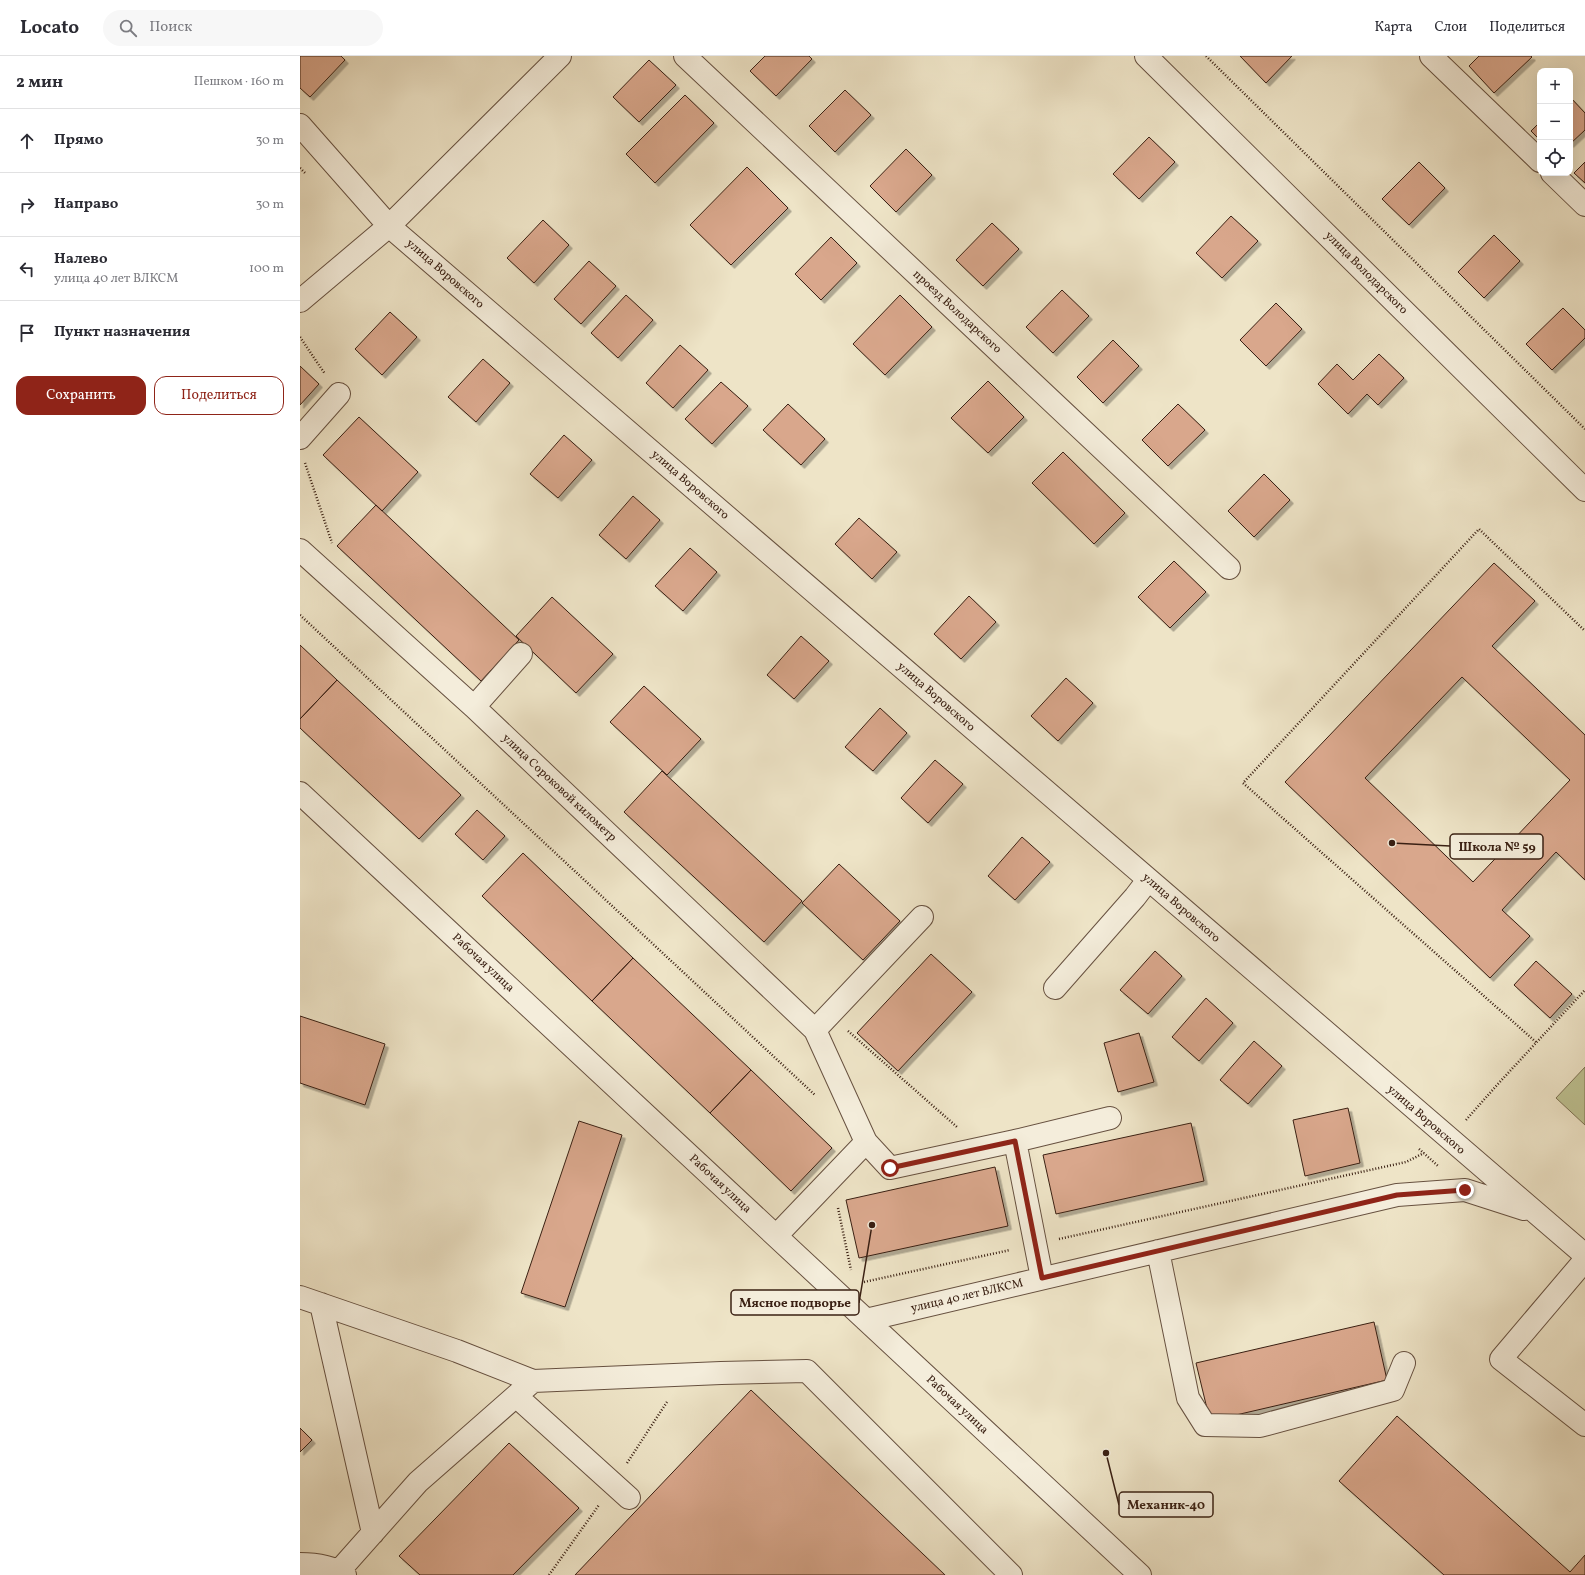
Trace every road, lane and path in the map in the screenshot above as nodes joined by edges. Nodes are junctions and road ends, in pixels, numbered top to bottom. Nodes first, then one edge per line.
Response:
1 (560, 56) edge
2 (685, 56) edge
3 (1146, 56) edge
4 (1206, 56) edge
5 (1439, 58) edge
6 (300, 125) edge
7 (1537, 158) edge
8 (1555, 176) edge
9 (1585, 205) edge
10 (389, 226) junction
11 (300, 301) edge
12 (300, 338) edge
13 (339, 394) joint
14 (1585, 429) edge
15 (301, 447) edge
16 (1585, 490) edge
17 (332, 544) dead end
18 (300, 550) edge
19 (1229, 568) dead end
20 (300, 615) edge
21 (1585, 631) edge
22 (521, 654) dead end
23 (474, 708) junction
24 (300, 793) edge
25 (1148, 880) junction
26 (922, 917) dead end
27 (1055, 988) dead end
28 (1585, 990) edge
29 (830, 1014) junction
30 (815, 1030) junction
31 (1536, 1042) junction
32 (819, 1099) dead end
33 (1110, 1118) dead end
34 (1449, 1140) junction
35 (1015, 1141) junction
36 (866, 1142) junction
37 (981, 1148) junction
38 (836, 1203) dead end
39 (1535, 1213) junction
40 (776, 1236) junction
41 (1036, 1244) junction
42 (1158, 1251) junction
43 (1585, 1255) edge
44 (1585, 1260) edge
45 (853, 1277) dead end
46 (1042, 1278) junction
47 (862, 1283) dead end
48 (300, 1297) edge
49 (321, 1304) junction
50 (866, 1320) junction
51 (1404, 1363) dead end
52 (533, 1381) junction
53 (516, 1396) junction
54 (1585, 1425) edge
55 (628, 1498) dead end
56 (373, 1533) junction
57 (300, 1564) edge
58 (342, 1573) edge
59 (1011, 1575) edge
60 (1140, 1575) edge

1 - 10 street
2 - 19 street, проезд Володарского
3 - 16 street, улица Володарского
4 - 14 path
5 - 7 street
6 - 10 street, улица Воровского
8 - 9 street
10 - 11 street
10 - 25 street, улица Воровского
12 - 13 path
13 - 15 street
15 - 17 path
18 - 23 street, улица Сороковой километр
20 - 32 path
21 - 31 path
22 - 23 street
23 - 30 street, улица Сороковой километр
24 - 40 street, Рабочая улица
25 - 27 street
25 - 34 street, улица Воровского
26 - 29 street
28 - 31 path
29 - 30 street
29 - 37 path
30 - 36 street
31 - 34 path
33 - 35 street
34 - 39 street, улица Воровского
34 - 41 path
35 - 37 street
35 - 41 street
36 - 37 street
36 - 40 street
38 - 45 path
39 - 42 street, улица 40 лет ВЛКСМ
39 - 43 street, улица Воровского
40 - 50 street, Рабочая улица
41 - 46 street
41 - 47 path
42 - 46 street, улица 40 лет ВЛКСМ
42 - 51 street
44 - 54 street
46 - 50 street, улица 40 лет ВЛКСМ
48 - 49 street
49 - 52 street
49 - 56 street
50 - 60 street, Рабочая улица
52 - 53 street
52 - 59 street
53 - 55 street
53 - 56 street
56 - 58 street
57 - 58 street

